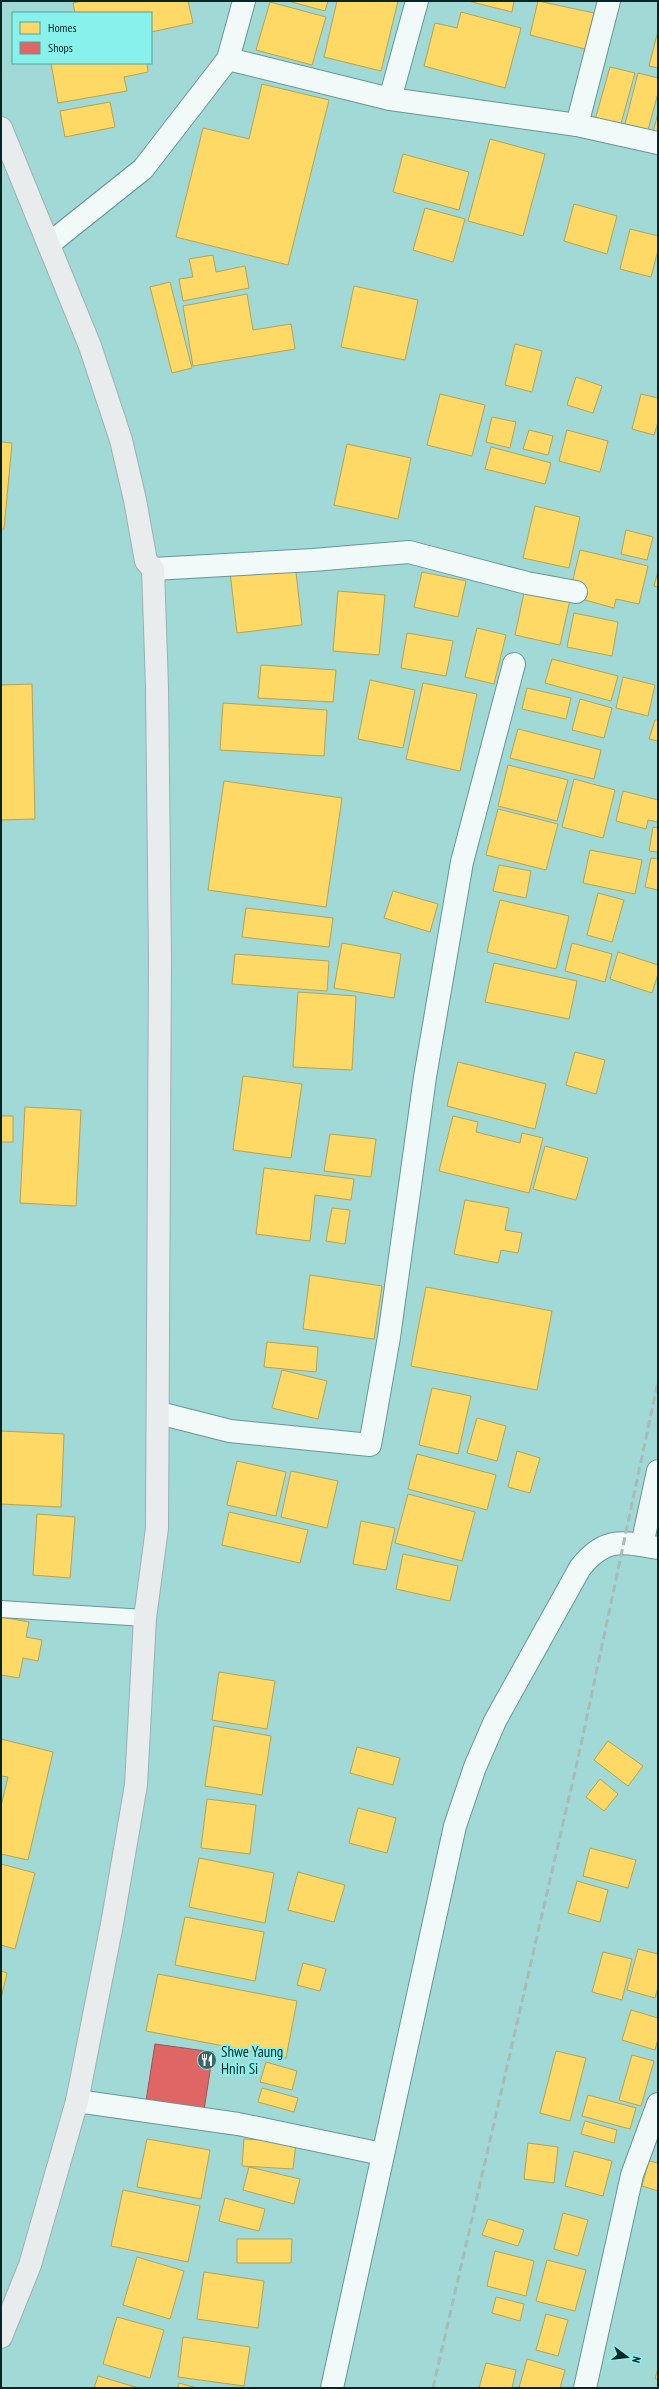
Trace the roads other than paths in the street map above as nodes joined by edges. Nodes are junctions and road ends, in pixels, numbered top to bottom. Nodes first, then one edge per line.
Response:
1 (244, 1) edge
2 (417, 1) edge
3 (609, 1) edge
4 (228, 59) junction
5 (390, 99) junction
6 (577, 125) junction
7 (1, 128) edge
8 (658, 143) edge
9 (49, 244) junction
10 (153, 569) junction
11 (576, 592) dead end
12 (514, 664) dead end
13 (159, 1413) junction
14 (658, 1470) edge
15 (650, 1546) edge
16 (1, 1609) edge
17 (145, 1618) junction
18 (77, 2101) junction
19 (658, 2104) edge
20 (382, 2154) junction
21 (1, 2337) edge
22 (332, 2388) edge
23 (585, 2388) edge

1 - 4 street
2 - 5 street
3 - 6 street
4 - 5 street
4 - 9 street
5 - 6 street
6 - 8 street
7 - 9 highway
9 - 10 highway
10 - 11 street
10 - 13 highway
12 - 13 street
13 - 17 highway
14 - 15 street
15 - 20 street
16 - 17 lane
17 - 18 highway
18 - 20 street
18 - 21 highway
19 - 23 street
20 - 22 street

